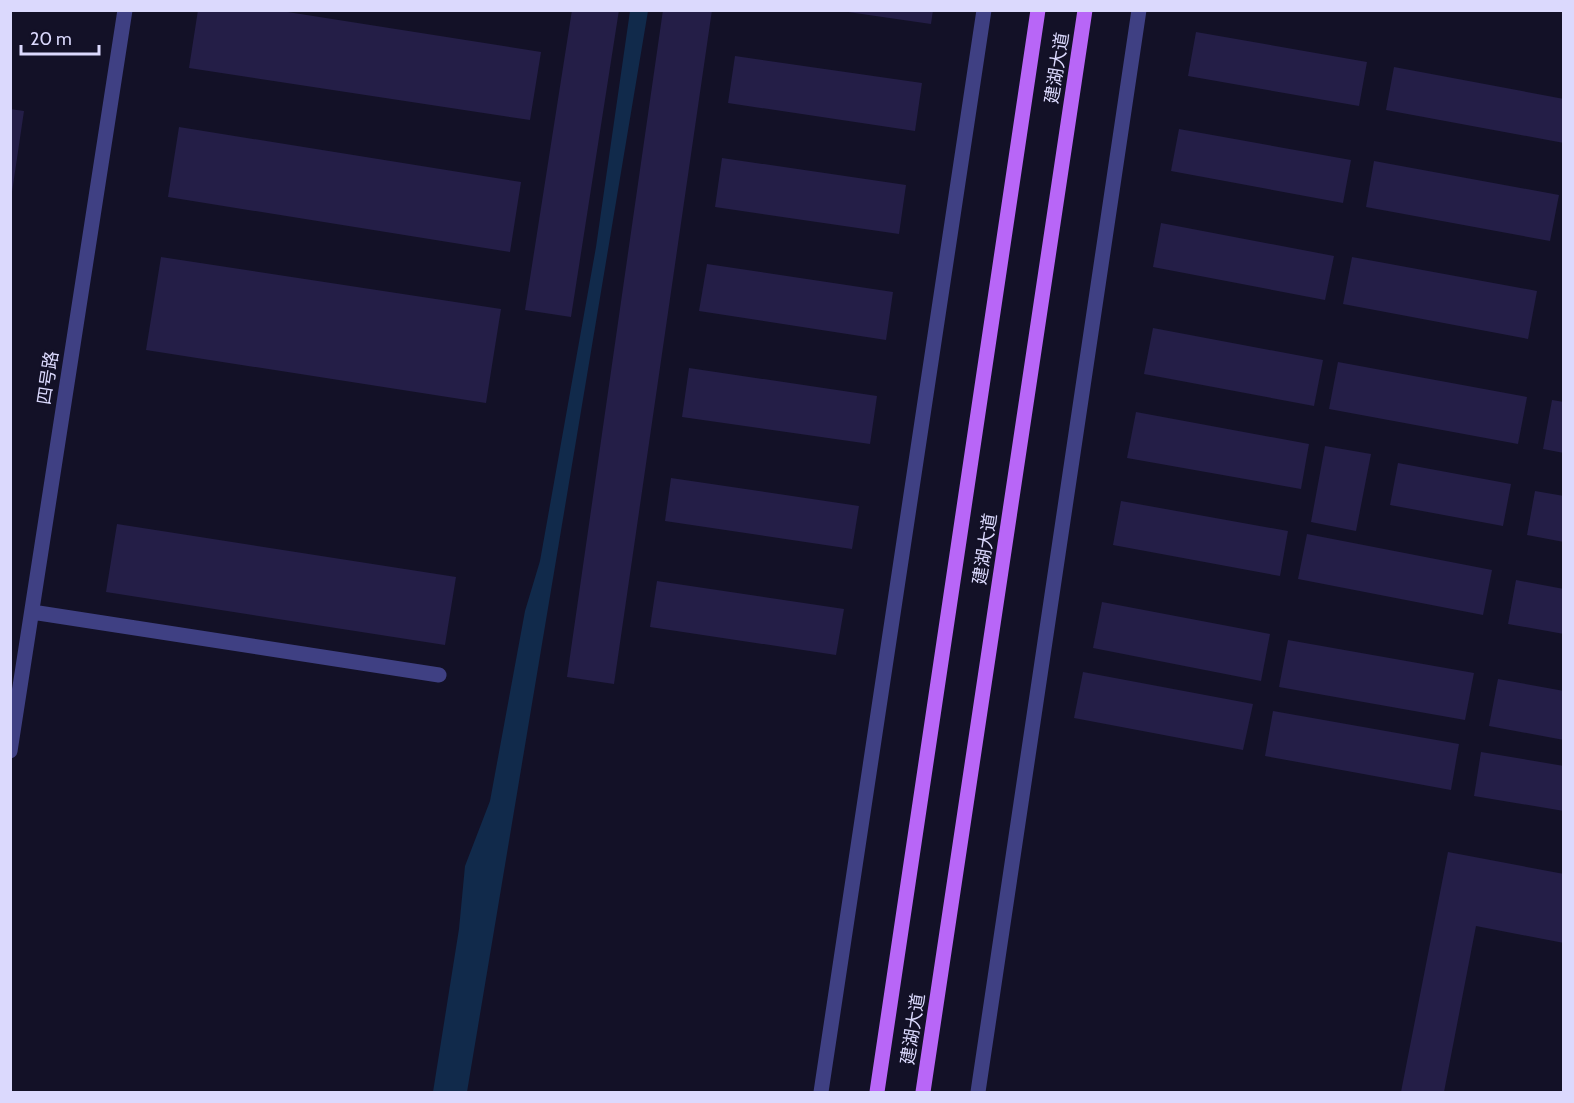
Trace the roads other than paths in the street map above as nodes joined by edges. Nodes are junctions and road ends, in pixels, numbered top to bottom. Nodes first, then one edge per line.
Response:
1 (125, 10) edge
2 (984, 10) edge
3 (1038, 10) edge
4 (1085, 10) edge
5 (1139, 10) edge
6 (32, 612) junction
7 (439, 675) dead end
8 (10, 750) edge
9 (821, 1092) edge
10 (877, 1092) edge
11 (923, 1092) edge
12 (978, 1092) edge

1 - 6 street, 四号路
2 - 9 street
3 - 10 main road, 建湖大道
4 - 11 main road, 建湖大道
5 - 12 street
6 - 7 street
6 - 8 street, 四号路

